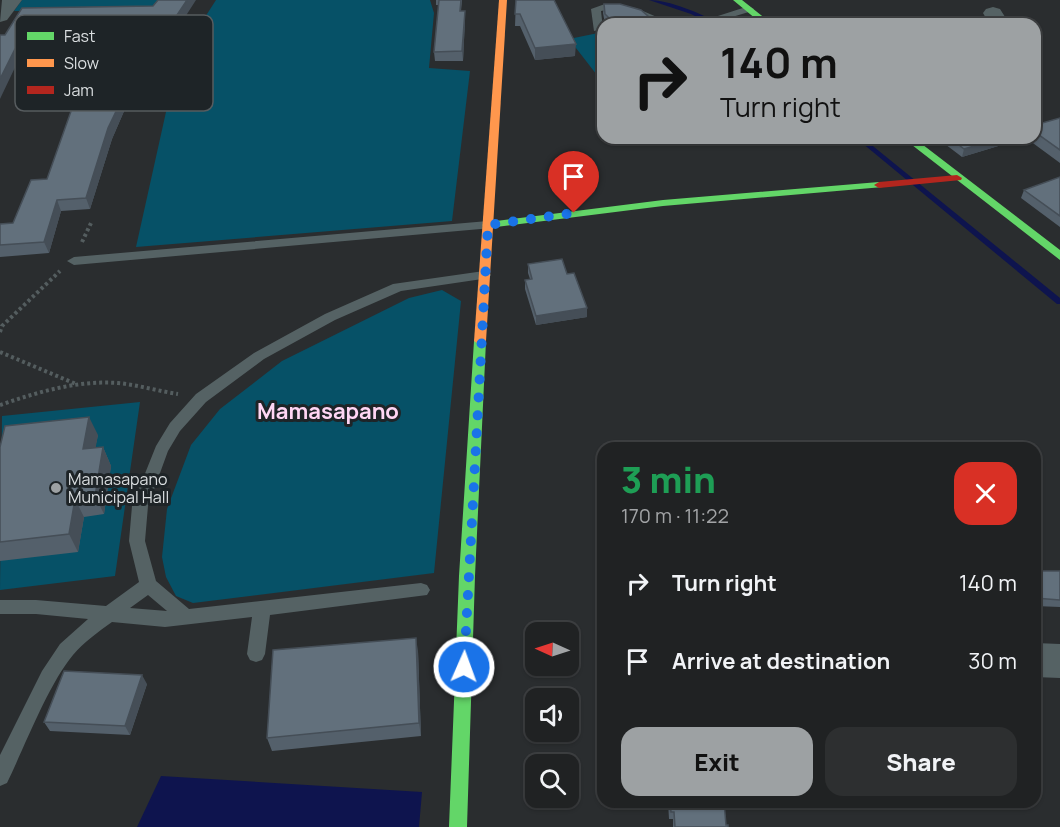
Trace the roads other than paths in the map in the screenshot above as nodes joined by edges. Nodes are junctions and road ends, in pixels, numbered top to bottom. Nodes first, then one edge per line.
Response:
1 (12, 0) edge
2 (503, 0) edge
3 (738, 0) edge
4 (749, 9) junction
5 (0, 16) edge
6 (597, 18) edge
7 (657, 18) edge
8 (718, 18) edge
9 (760, 18) edge
10 (915, 144) edge
11 (957, 178) junction
12 (488, 225) junction
13 (1060, 256) edge
14 (74, 261) road end
15 (484, 275) junction
16 (148, 585) junction
17 (421, 590) dead end
18 (0, 607) edge
19 (262, 609) junction
20 (108, 614) junction
21 (187, 618) junction
22 (256, 654) dead end
23 (1041, 660) edge
24 (1060, 661) edge
25 (0, 776) edge
26 (458, 827) edge

1 - 5 street
2 - 12 street
3 - 4 street
4 - 8 lane
4 - 9 street
6 - 7 lane
10 - 11 street
11 - 12 street
11 - 13 street
12 - 14 lane
12 - 15 street
15 - 16 lane
15 - 26 street
16 - 20 lane
16 - 21 lane
17 - 19 lane
18 - 20 lane
19 - 21 lane
19 - 22 lane
20 - 21 lane
20 - 25 lane
23 - 24 street

